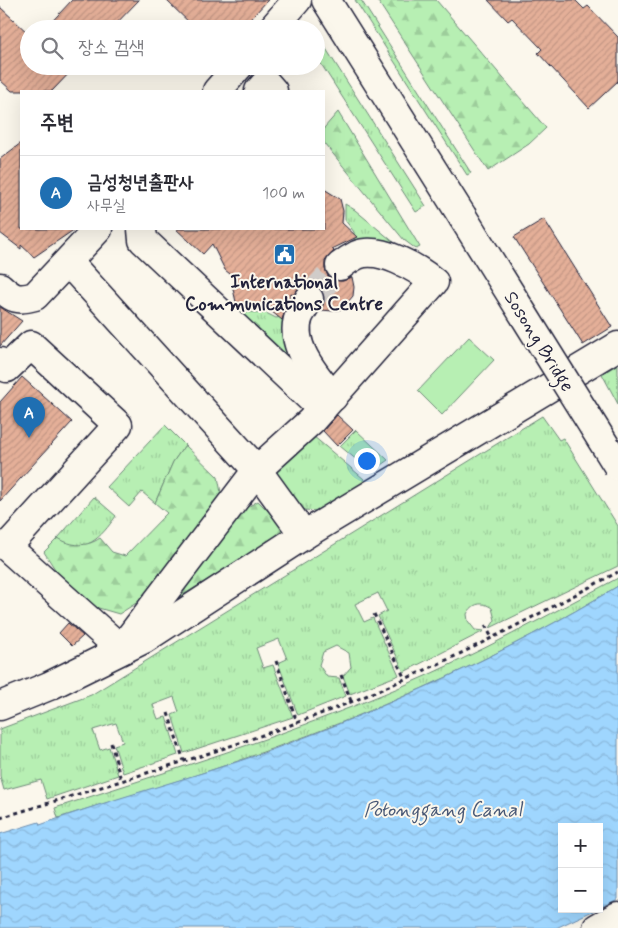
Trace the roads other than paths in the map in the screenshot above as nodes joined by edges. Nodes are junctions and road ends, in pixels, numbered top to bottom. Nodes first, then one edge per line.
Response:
1 (297, 0) edge
2 (326, 0) edge
3 (280, 20) edge
4 (231, 75) edge
5 (218, 90) edge
6 (259, 90) edge
7 (273, 90) edge
8 (97, 230) edge
9 (142, 230) edge
10 (69, 263) junction
11 (340, 266) tunnel mouth
12 (0, 287) edge
13 (309, 299) tunnel mouth
14 (618, 346) edge
15 (0, 362) edge
16 (328, 402) junction
17 (618, 466) edge
18 (257, 470) junction
19 (304, 535) junction
20 (4, 550) edge
21 (122, 649) junction
22 (0, 706) edge
23 (618, 916) edge
24 (597, 928) edge

1 - 3 street
2 - 17 street, Sosong Bridge, bridge
4 - 5 street
6 - 7 street
8 - 10 street
9 - 16 street
10 - 12 street
10 - 18 street
11 - 16 street
13 - 16 street
14 - 19 street
15 - 20 street
16 - 18 street
18 - 19 street
18 - 21 street
19 - 21 street
20 - 21 street
21 - 22 street
23 - 24 street

